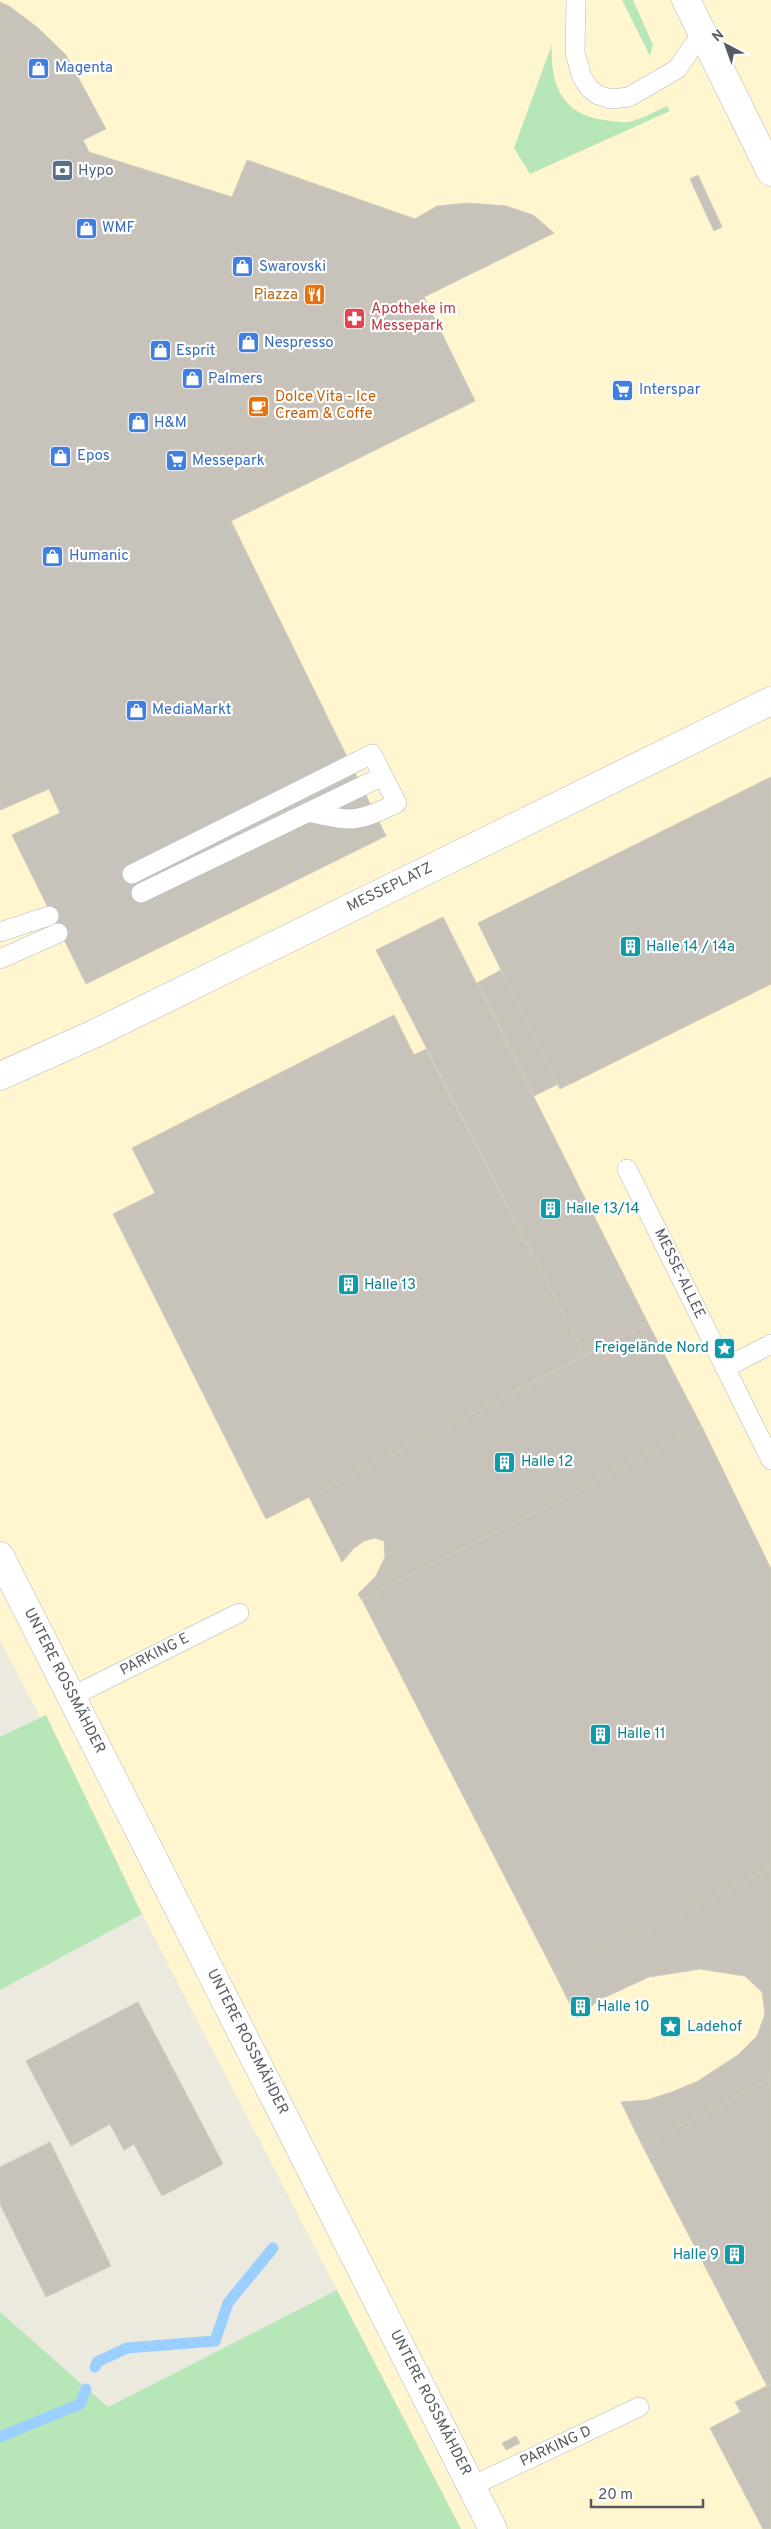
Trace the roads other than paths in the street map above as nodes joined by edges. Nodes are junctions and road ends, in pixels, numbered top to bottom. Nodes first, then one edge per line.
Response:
1 (576, 0) edge
2 (686, 0) edge
3 (702, 32) junction
4 (771, 172) edge
5 (771, 701) edge
6 (383, 776) junction
7 (308, 812) junction
8 (132, 874) dead end
9 (141, 893) dead end
10 (49, 916) dead end
11 (0, 932) edge
12 (58, 934) dead end
13 (0, 959) edge
14 (3, 1077) edge
15 (627, 1169) dead end
16 (771, 1344) edge
17 (725, 1368) junction
18 (771, 1460) edge
19 (0, 1556) edge
20 (239, 1613) dead end
21 (71, 1697) junction
22 (639, 2407) dead end
23 (472, 2486) junction
24 (493, 2529) edge

1 - 3 lane
2 - 3 street
3 - 4 street
5 - 14 street, MESSEPLATZ
6 - 7 lane
6 - 7 lane
6 - 8 lane
7 - 9 lane
10 - 11 lane
12 - 13 lane
15 - 17 lane, MESSE-ALLEE
16 - 17 lane
17 - 18 lane, MESSE-ALLEE
19 - 21 street, UNTERE ROSSMÄHDER
20 - 21 lane, PARKING E
21 - 23 street, UNTERE ROSSMÄHDER
22 - 23 lane, PARKING D
23 - 24 street, UNTERE ROSSMÄHDER

